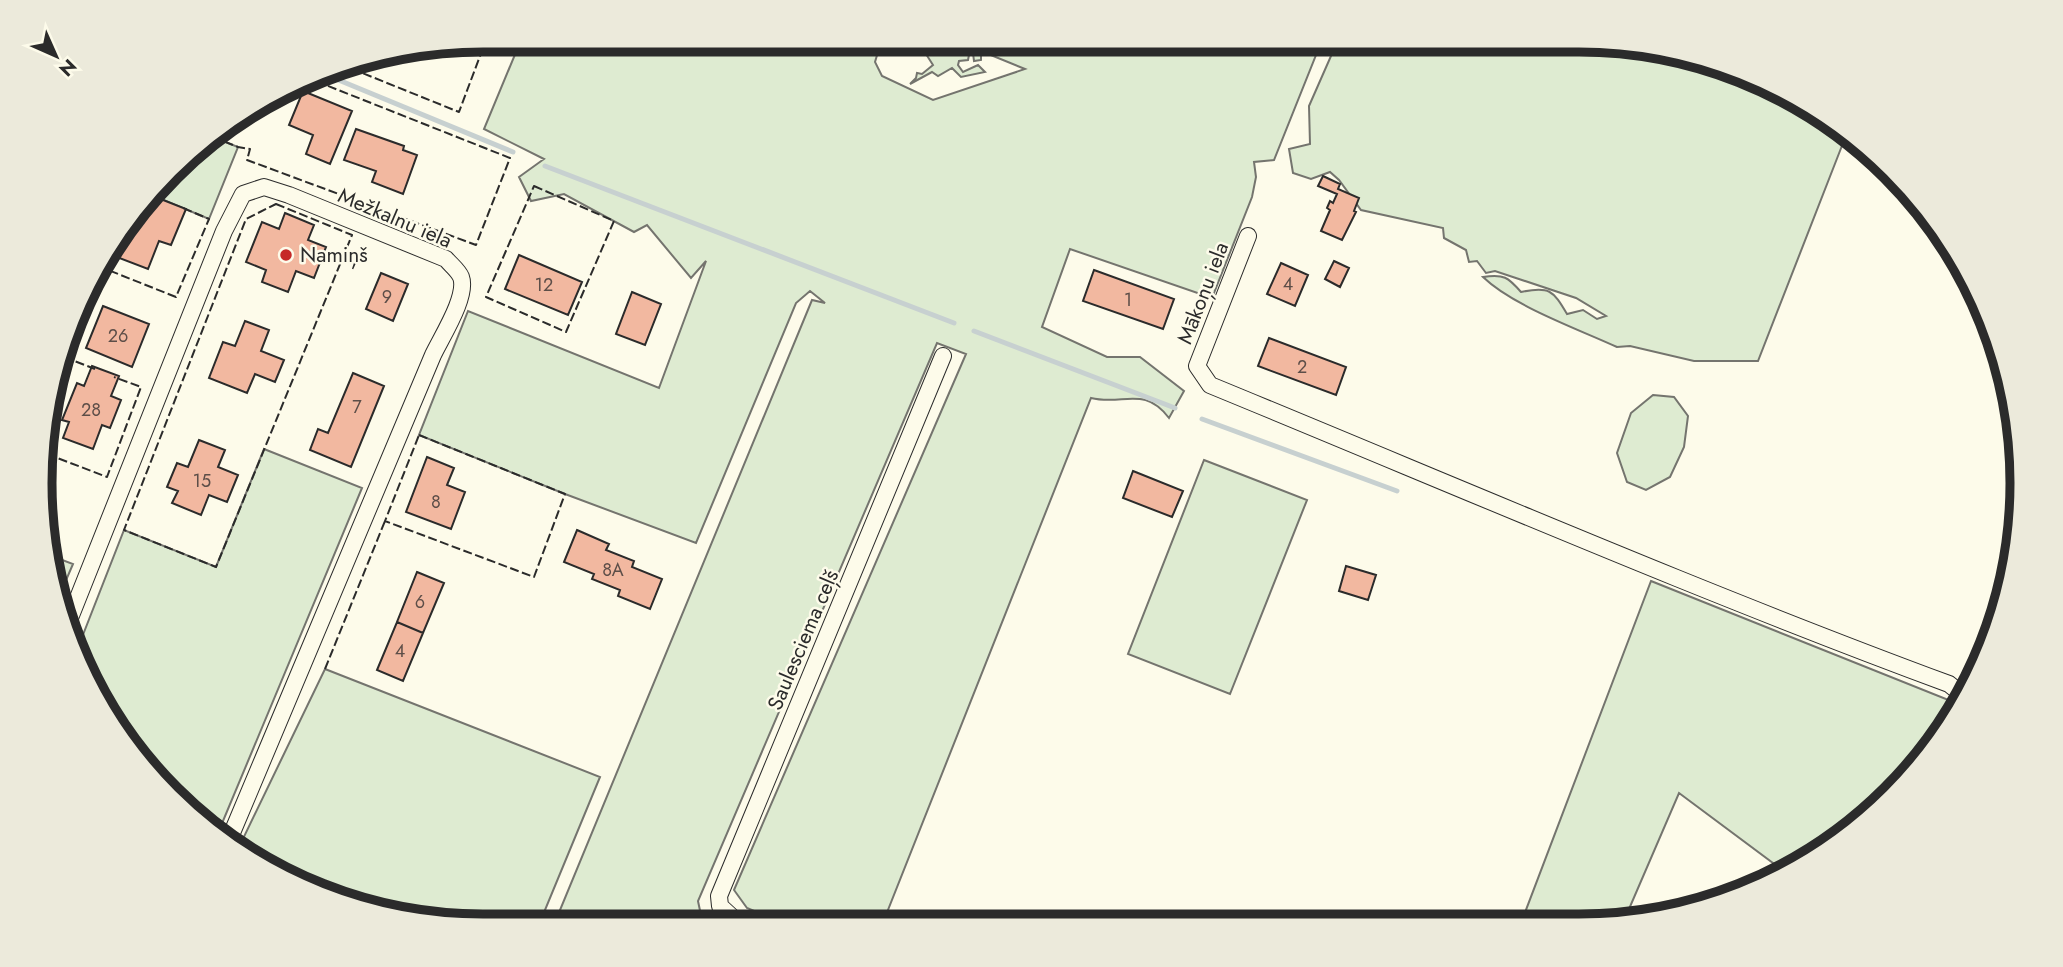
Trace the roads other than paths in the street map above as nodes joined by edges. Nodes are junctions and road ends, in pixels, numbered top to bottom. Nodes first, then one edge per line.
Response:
1 (1248, 236) dead end
2 (943, 356) dead end
3 (72, 613) edge
4 (1957, 690) edge
5 (232, 833) edge
6 (729, 914) edge

1 - 4 street, Mākoņu iela
2 - 6 street, Saulesciema ceļš
3 - 5 street, Mežkalnu iela

